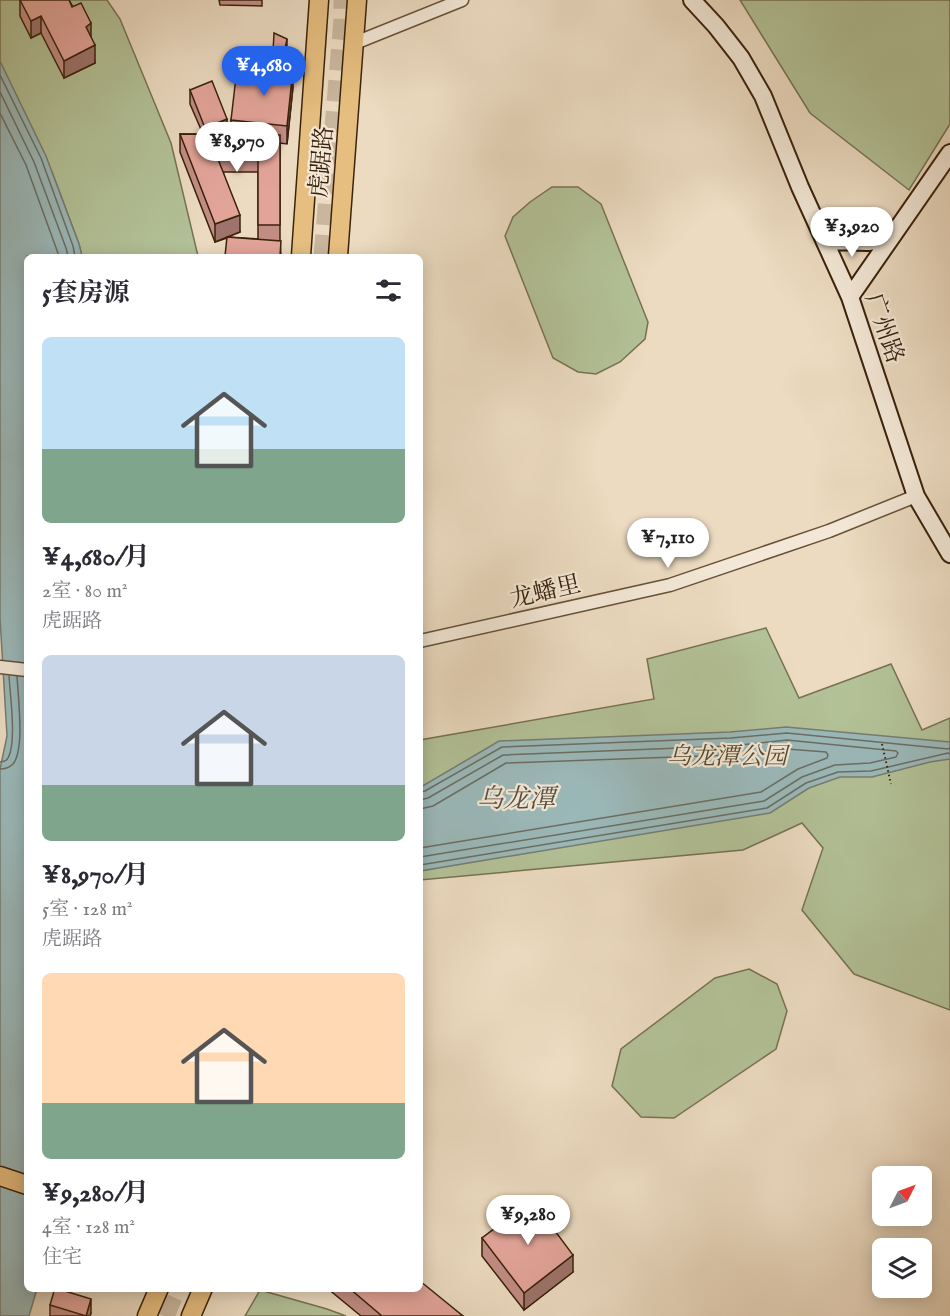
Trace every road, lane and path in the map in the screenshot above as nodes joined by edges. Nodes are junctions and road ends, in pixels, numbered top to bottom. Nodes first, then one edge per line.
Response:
1 (319, 0) edge
2 (357, 0) edge
3 (462, 0) edge
4 (692, 0) edge
5 (355, 44) junction
6 (950, 153) edge
7 (891, 238) junction
8 (825, 241) junction
9 (301, 254) edge
10 (338, 254) edge
11 (850, 297) junction
12 (916, 496) junction
13 (950, 554) edge
14 (423, 640) edge
15 (0, 667) edge
16 (24, 670) edge
17 (882, 744) dead end
18 (891, 783) dead end
19 (0, 1176) edge
20 (24, 1184) edge
21 (157, 1292) edge
22 (201, 1292) edge
23 (147, 1316) edge
24 (191, 1316) edge

1 - 9 main road, 虎踞路
2 - 5 main road, 虎踞路
3 - 5 street
4 - 8 main road, 广州路
5 - 10 main road, 虎踞路
6 - 7 main road
7 - 8 main road
7 - 11 main road
8 - 11 main road, 广州路
11 - 12 main road, 广州路
12 - 13 main road, 广州路
12 - 14 street, 龙蟠里
15 - 16 street
17 - 18 path
19 - 20 main road
21 - 23 main road
22 - 24 main road

